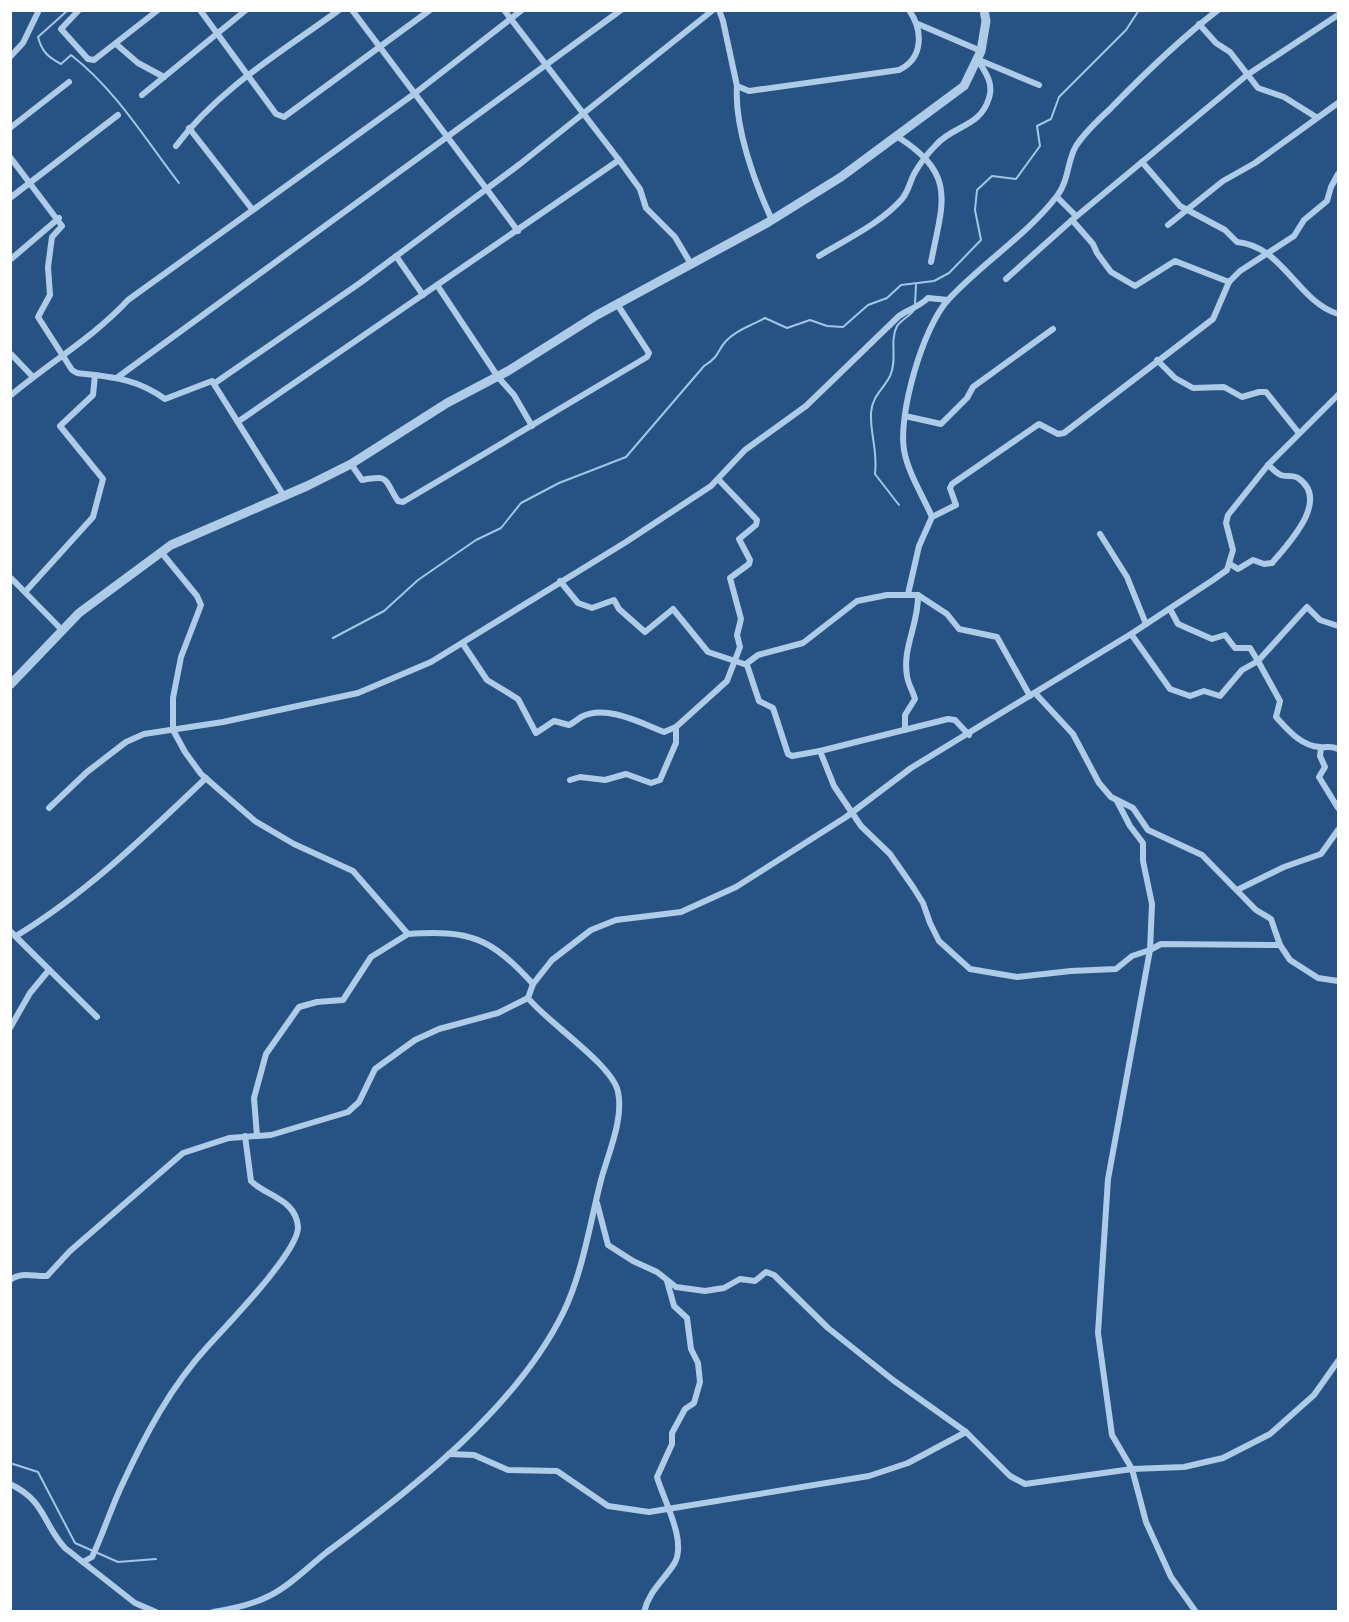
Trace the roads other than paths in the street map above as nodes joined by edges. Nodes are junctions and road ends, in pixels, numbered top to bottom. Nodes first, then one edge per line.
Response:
1 (39, 10) edge
2 (79, 10) edge
3 (158, 10) edge
4 (200, 10) edge
5 (246, 10) edge
6 (339, 10) edge
7 (352, 10) edge
8 (430, 10) edge
9 (504, 10) edge
10 (522, 10) edge
11 (621, 10) edge
12 (713, 10) edge
13 (718, 10) edge
14 (909, 10) edge
15 (984, 10) edge
16 (1218, 10) edge
17 (1338, 15) edge
18 (511, 19) junction
19 (918, 24) junction
20 (1199, 24) junction
21 (218, 32) junction
22 (116, 44) junction
23 (380, 45) junction
24 (980, 56) junction
25 (10, 57) edge
26 (545, 65) junction
27 (1247, 75) junction
28 (249, 76) junction
29 (164, 77) junction
30 (69, 82) dead end
31 (1039, 85) dead end
32 (737, 86) junction
33 (414, 94) junction
34 (142, 95) dead end
35 (1338, 103) edge
36 (118, 115) dead end
37 (584, 115) junction
38 (1316, 117) junction
39 (10, 128) edge
40 (189, 129) junction
41 (898, 136) junction
42 (447, 137) junction
43 (176, 146) dead end
44 (10, 157) edge
45 (927, 158) junction
46 (619, 160) junction
47 (1142, 162) junction
48 (1338, 174) edge
49 (32, 182) junction
50 (488, 188) junction
51 (1057, 196) junction
52 (10, 198) edge
53 (252, 209) junction
54 (1184, 210) junction
55 (59, 218) junction
56 (1074, 218) junction
57 (772, 220) junction
58 (1168, 225) dead end
59 (518, 231) junction
60 (1268, 255) junction
61 (396, 256) junction
62 (819, 256) dead end
63 (10, 260) edge
64 (931, 262) dead end
65 (691, 264) junction
66 (1006, 279) dead end
67 (1229, 282) junction
68 (437, 285) junction
69 (423, 295) junction
70 (948, 300) junction
71 (617, 304) junction
72 (1338, 314) edge
73 (1053, 329) dead end
74 (10, 353) edge
75 (62, 354) junction
76 (1157, 360) junction
77 (95, 375) junction
78 (33, 377) junction
79 (118, 377) junction
80 (498, 377) junction
81 (215, 383) junction
82 (1338, 395) edge
83 (10, 396) edge
84 (905, 416) junction
85 (239, 421) junction
86 (532, 426) junction
87 (1298, 432) junction
88 (351, 464) junction
89 (1268, 465) junction
90 (718, 479) junction
91 (284, 496) junction
92 (932, 517) junction
93 (1100, 534) dead end
94 (161, 552) junction
95 (1230, 564) junction
96 (11, 578) edge
97 (561, 581) junction
98 (26, 591) junction
99 (908, 594) junction
100 (918, 595) junction
101 (1170, 609) junction
102 (1146, 624) junction
103 (1338, 626) edge
104 (62, 630) junction
105 (1131, 634) junction
106 (463, 644) junction
107 (734, 662) junction
108 (1258, 662) junction
109 (746, 664) junction
110 (10, 685) edge
111 (1032, 694) junction
112 (676, 727) junction
113 (173, 729) junction
114 (905, 730) junction
115 (969, 735) junction
116 (1321, 748) junction
117 (1338, 749) edge
118 (820, 751) junction
119 (206, 778) junction
120 (570, 780) dead end
121 (1117, 801) junction
122 (49, 808) dead end
123 (1338, 808) edge
124 (851, 813) junction
125 (1338, 830) edge
126 (1239, 889) junction
127 (13, 934) edge
128 (408, 934) junction
129 (1280, 945) junction
130 (1150, 950) junction
131 (49, 970) junction
132 (1338, 981) edge
133 (533, 984) junction
134 (528, 998) junction
135 (97, 1017) dead end
136 (10, 1028) edge
137 (246, 1136) junction
138 (256, 1136) junction
139 (596, 1200) junction
140 (10, 1280) edge
141 (667, 1281) junction
142 (1338, 1361) edge
143 (966, 1432) junction
144 (449, 1454) junction
145 (1132, 1469) junction
146 (10, 1484) edge
147 (667, 1510) junction
148 (83, 1562) junction
149 (156, 1611) edge
150 (213, 1611) edge
151 (644, 1611) edge
152 (1196, 1611) edge

1 - 25 street
2 - 22 street
3 - 22 street
4 - 21 street
5 - 21 street
6 - 28 street
7 - 23 street
8 - 23 street
9 - 18 street
10 - 18 street
11 - 26 street
12 - 37 street
13 - 32 street
14 - 19 street
15 - 24 street
16 - 20 street
17 - 27 street
18 - 26 street
18 - 33 street
19 - 24 street
19 - 32 street
20 - 27 street
20 - 51 street
21 - 28 street
21 - 29 street
22 - 29 street
23 - 28 street
23 - 33 street
24 - 31 street
24 - 41 street
24 - 45 street
26 - 37 street
26 - 42 street
27 - 38 street
27 - 47 street
28 - 40 street
29 - 34 street
30 - 39 street
32 - 57 street
33 - 42 street
33 - 53 street
35 - 38 street
36 - 49 street
37 - 46 street
37 - 50 street
38 - 54 street
40 - 43 street
40 - 53 street
41 - 45 street
41 - 57 street
42 - 50 street
42 - 79 street
44 - 49 street
45 - 62 street
45 - 64 street
46 - 59 street
46 - 65 street
47 - 54 street
47 - 56 street
48 - 60 street
49 - 52 street
49 - 55 street
50 - 59 street
50 - 61 street
51 - 56 street
51 - 70 street
53 - 75 street
54 - 58 street
54 - 60 street
55 - 63 street
55 - 75 street
56 - 66 street
56 - 67 street
57 - 65 street
59 - 68 street
60 - 67 street
60 - 72 street
61 - 69 street
61 - 81 street
65 - 71 street
67 - 76 street
68 - 69 street
68 - 80 street
69 - 85 street
70 - 84 street
70 - 90 street
71 - 80 street
71 - 86 street
73 - 84 street
74 - 78 street
75 - 77 street
75 - 78 street
76 - 87 street
76 - 92 street
77 - 79 street
77 - 98 street
78 - 83 street
79 - 81 street
80 - 86 street
80 - 88 street
81 - 85 street
82 - 87 street
84 - 92 street
85 - 91 street
86 - 88 street
87 - 89 street
88 - 91 street
89 - 95 street
89 - 95 street
90 - 97 street
90 - 107 street
91 - 94 street
92 - 99 street
93 - 102 street
94 - 104 street
94 - 113 street
95 - 101 street
96 - 98 street
97 - 106 street
97 - 107 street
98 - 104 street
99 - 100 street
99 - 109 street
100 - 111 street
100 - 114 street
101 - 102 street
101 - 108 street
102 - 105 street
103 - 108 street
104 - 110 street
105 - 108 street
105 - 111 street
106 - 112 street
106 - 113 street
107 - 109 street
107 - 112 street
108 - 116 street
109 - 118 street
111 - 115 street
111 - 121 street
112 - 120 street
113 - 119 street
113 - 122 street
114 - 115 street
114 - 118 street
115 - 124 street
116 - 117 street
116 - 123 street
118 - 124 street
119 - 127 street
119 - 128 street
121 - 126 street
121 - 130 street
124 - 130 street
124 - 133 street
125 - 126 street
126 - 129 street
127 - 131 street
128 - 133 street
128 - 138 street
129 - 130 street
129 - 132 street
130 - 145 street
131 - 135 street
131 - 136 street
133 - 134 street
134 - 138 street
134 - 139 street
137 - 138 street
137 - 140 street
137 - 148 street
139 - 141 street
139 - 144 street
141 - 143 street
141 - 147 street
142 - 145 street
143 - 145 street
143 - 147 street
144 - 147 street
144 - 150 street
145 - 152 street
146 - 148 street
147 - 151 street
148 - 149 street

